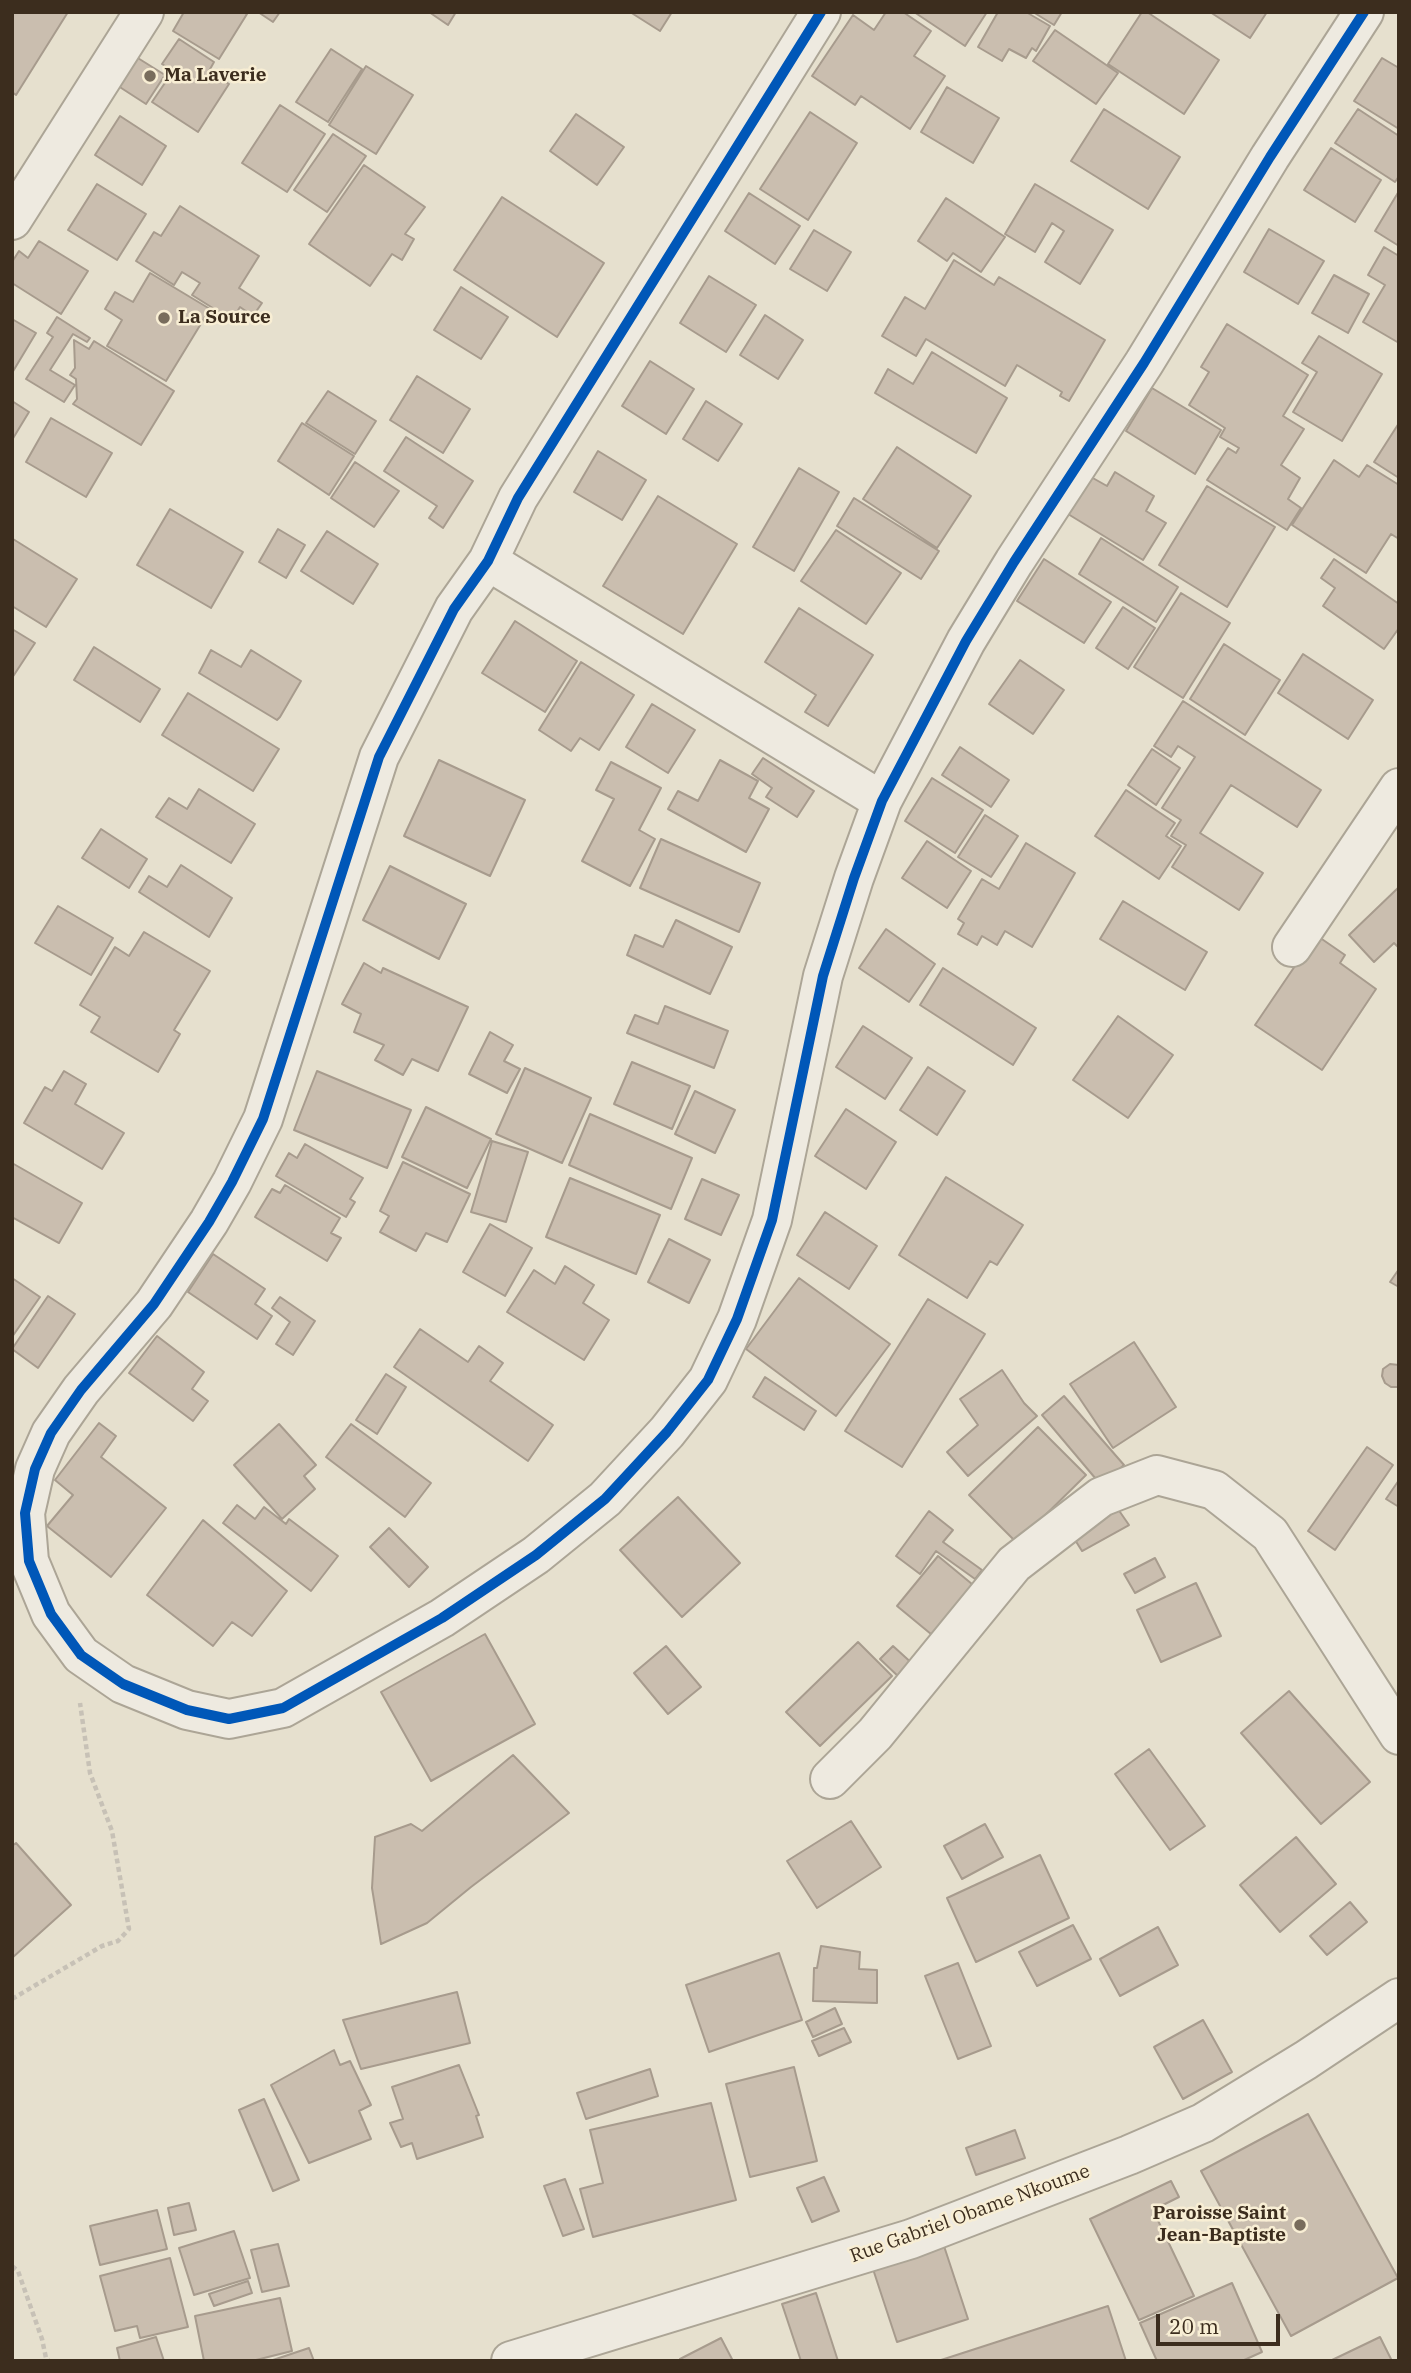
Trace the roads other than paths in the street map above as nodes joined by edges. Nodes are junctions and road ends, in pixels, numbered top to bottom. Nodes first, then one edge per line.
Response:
1 (144, 12) edge
2 (821, 12) edge
3 (1364, 12) edge
4 (12, 220) edge
5 (488, 561) junction
6 (1399, 788) edge
7 (882, 801) junction
8 (1292, 947) dead end
9 (1399, 1735) edge
10 (830, 1779) dead end
11 (1399, 1998) edge
12 (511, 2361) edge

1 - 4 street
2 - 5 street
3 - 7 street
5 - 7 street
5 - 7 street
6 - 8 street
9 - 10 street
11 - 12 street, Rue Gabriel Obame Nkoume

